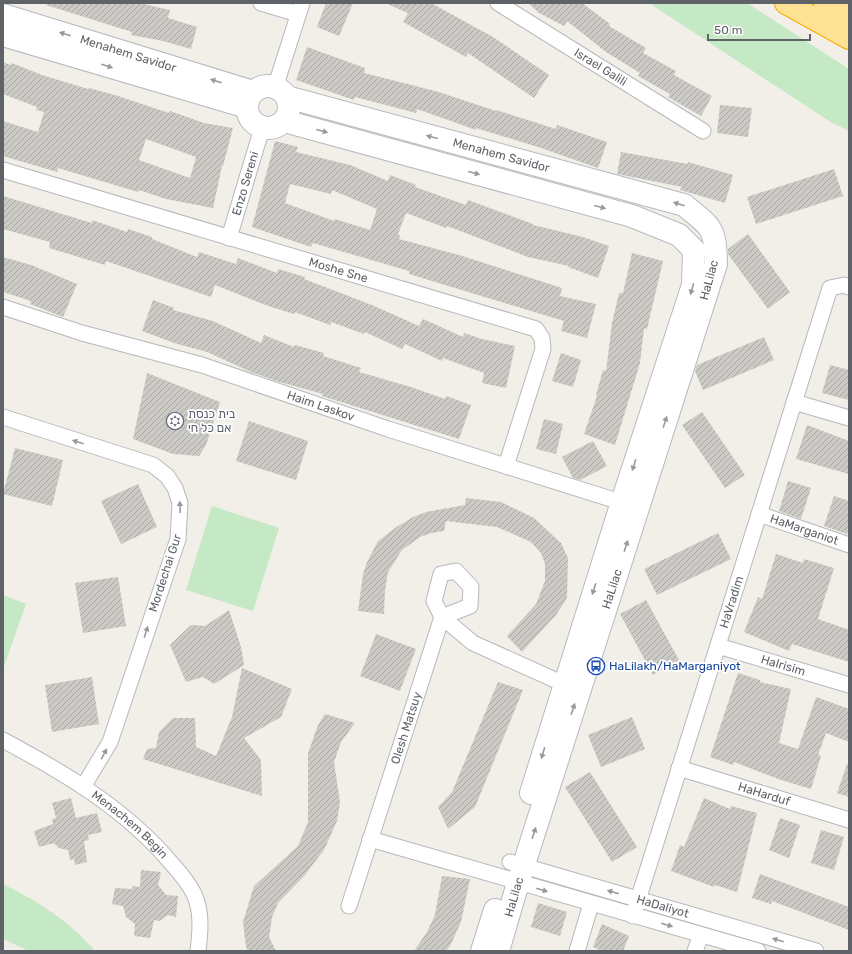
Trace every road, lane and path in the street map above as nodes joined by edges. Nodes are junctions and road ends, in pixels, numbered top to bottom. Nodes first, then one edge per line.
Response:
1 (261, 3) edge
2 (498, 3) edge
3 (786, 3) edge
4 (825, 3) edge
5 (300, 8) edge
6 (3, 15) edge
7 (849, 15) edge
8 (3, 35) edge
9 (849, 38) edge
10 (281, 93) junction
11 (250, 100) junction
12 (284, 121) junction
13 (262, 128) junction
14 (703, 132) dead end
15 (3, 170) edge
16 (710, 226) joint
17 (229, 238) junction
18 (694, 250) joint
19 (849, 287) edge
20 (3, 308) edge
21 (794, 402) junction
22 (3, 417) edge
23 (849, 418) edge
24 (506, 466) junction
25 (630, 505) junction
26 (759, 514) junction
27 (849, 545) edge
28 (718, 646) junction
29 (564, 684) junction
30 (849, 685) edge
31 (3, 740) edge
32 (679, 768) junction
33 (83, 787) junction
34 (849, 820) edge
35 (370, 839) junction
36 (514, 872) junction
37 (638, 899) junction
38 (591, 904) junction
39 (348, 906) dead end
40 (633, 916) junction
41 (701, 935) junction
42 (198, 951) edge
43 (482, 951) edge
44 (498, 951) edge
45 (577, 951) edge
46 (696, 951) edge
47 (758, 951) edge
48 (816, 951) edge

1 - 5 street
2 - 14 street, Israel Galili
3 - 9 highway
4 - 7 highway
5 - 10 street
11 -> 6 street, Menahem Savidor
8 -> 11 street, Menahem Savidor
10 - 11 street
10 - 12 street
16 -> 10 street, Menahem Savidor
11 - 13 street
12 - 13 street
12 -> 18 street, Menahem Savidor
13 - 17 street, Enzo Sereni
15 - 17 street, Moshe Sne
25 -> 16 street, HaLilac
17 - 24 street, Moshe Sne
18 -> 25 street, HaLilac
19 - 21 street, HaVradim
20 - 24 street, Haim Laskov
21 - 23 street
21 - 26 street, HaVradim
33 -> 22 street, Mordechai Gur
24 - 25 street, Haim Laskov
25 -> 29 street, HaLilac
36 -> 25 street, HaLilac
26 - 27 street, HaMarganiot
26 - 28 street, HaVradim
28 - 30 street, HaIrisim
28 - 32 street, HaVradim
29 - 35 street, Olesh Matsuy
29 -> 36 street, HaLilac
31 - 33 street, Menachem Begin
32 - 34 street, HaHarduf
32 - 37 street, HaVradim
33 - 42 street, Menachem Begin
35 - 36 street
35 - 39 street, Olesh Matsuy
37 -> 36 street, HaDaliyot
36 -> 38 street, HaDaliyot
36 - 43 street, HaLilac
36 - 44 street, HaLilac
37 - 40 street, HaVradim
48 -> 37 street, HaDaliyot
38 - 40 street, HaDaliyot
38 - 45 street
40 -> 41 street, HaDaliyot
41 - 46 street
41 - 47 street, HaDaliyot

